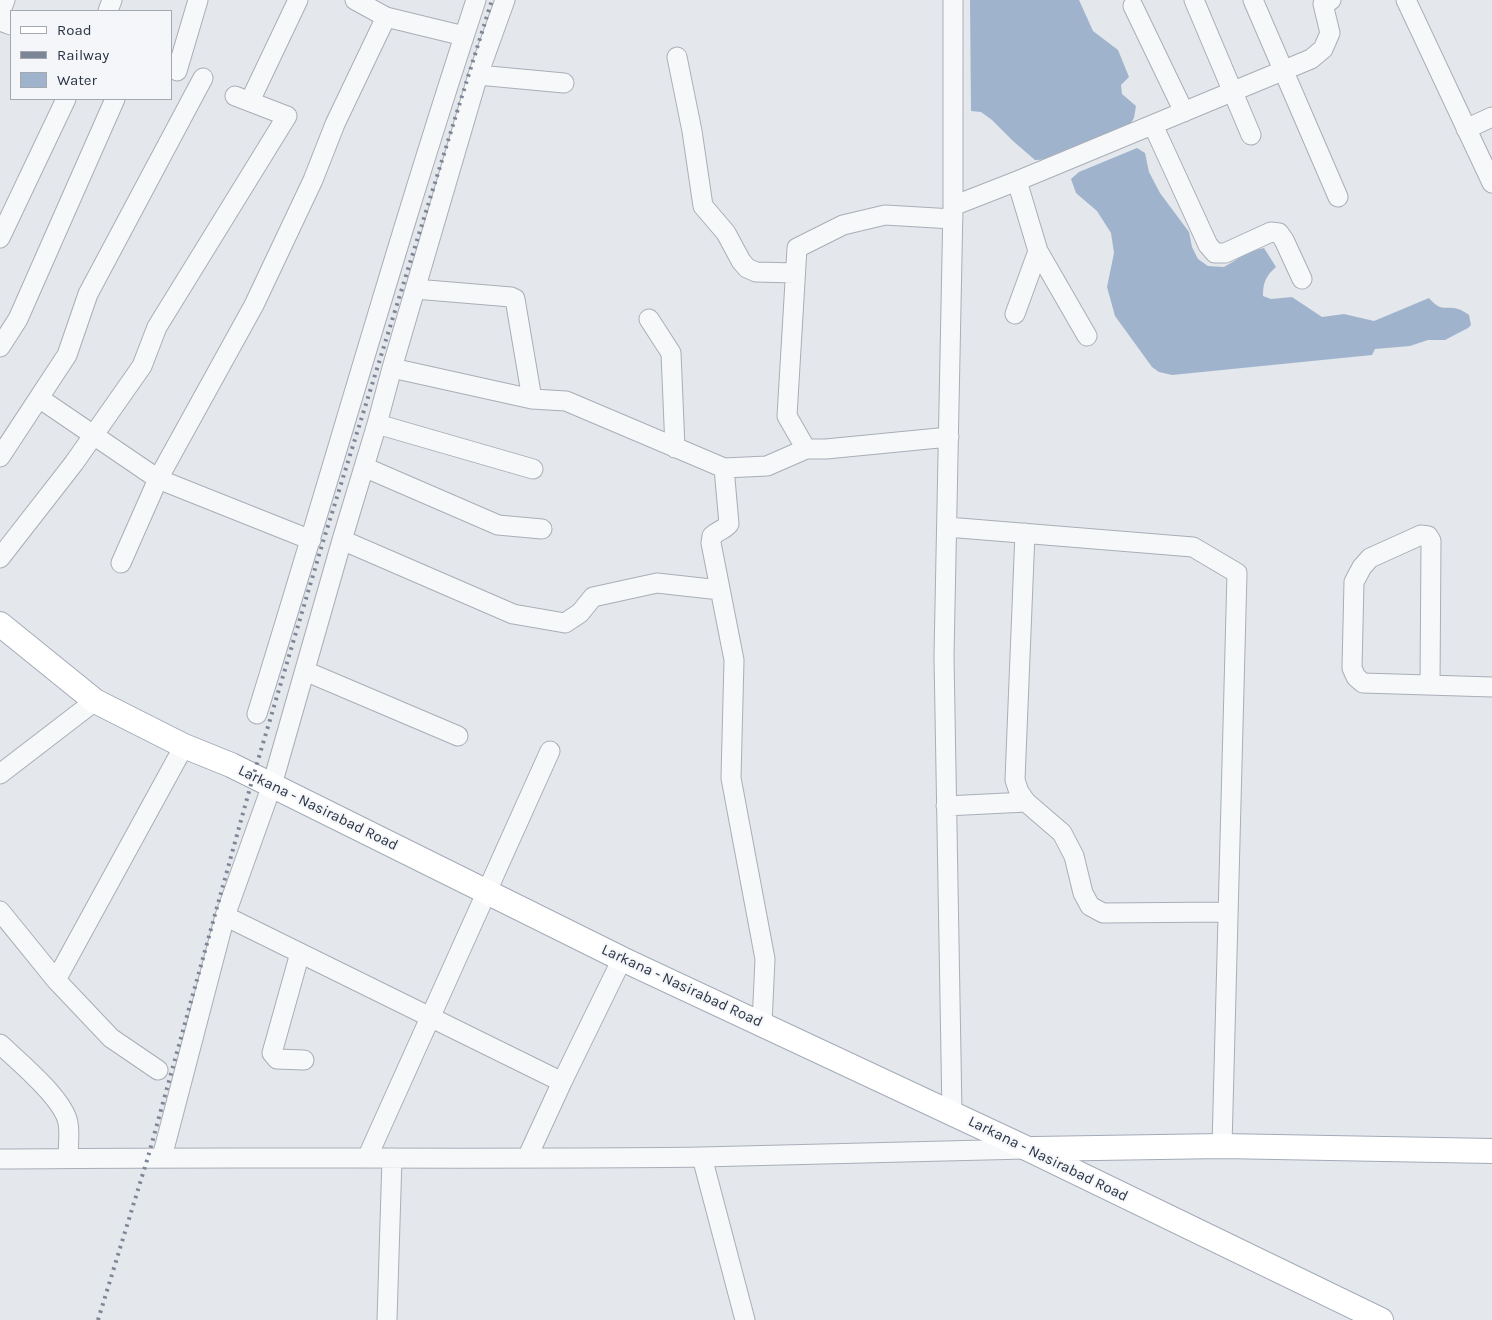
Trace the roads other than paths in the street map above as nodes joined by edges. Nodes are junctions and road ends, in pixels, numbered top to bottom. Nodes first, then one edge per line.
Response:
1 (5, 0) edge
2 (198, 0) edge
3 (298, 0) edge
4 (355, 0) edge
5 (476, 0) edge
6 (505, 0) edge
7 (953, 0) edge
8 (1194, 0) edge
9 (1253, 0) edge
10 (1406, 0) edge
11 (1325, 1) edge
12 (1133, 6) dead end
13 (0, 13) edge
14 (386, 17) junction
15 (464, 36) junction
16 (677, 57) dead end
17 (1284, 70) junction
18 (177, 71) dead end
19 (478, 75) junction
20 (203, 78) dead end
21 (564, 83) dead end
22 (1233, 92) junction
23 (66, 100) edge
24 (115, 100) edge
25 (1184, 112) junction
26 (1492, 116) edge
27 (1153, 124) junction
28 (1466, 129) junction
29 (1251, 134) dead end
30 (1018, 181) junction
31 (1492, 183) edge
32 (1338, 196) dead end
33 (953, 212) junction
34 (0, 238) edge
35 (1038, 251) junction
36 (795, 273) junction
37 (1302, 279) dead end
38 (415, 289) junction
39 (1015, 314) dead end
40 (649, 319) dead end
41 (1087, 336) dead end
42 (0, 347) edge
43 (392, 368) junction
44 (39, 398) junction
45 (532, 399) junction
46 (377, 424) junction
47 (93, 435) junction
48 (948, 438) junction
49 (675, 448) junction
50 (806, 449) junction
51 (0, 457) edge
52 (364, 467) junction
53 (724, 468) junction
54 (533, 469) dead end
55 (158, 478) junction
56 (947, 526) junction
57 (542, 529) dead end
58 (1025, 533) junction
59 (311, 540) junction
60 (342, 540) junction
61 (0, 558) edge
62 (121, 563) dead end
63 (720, 590) junction
64 (0, 624) edge
65 (305, 672) junction
66 (1430, 685) junction
67 (1492, 687) edge
68 (95, 701) junction
69 (257, 714) dead end
70 (458, 736) dead end
71 (184, 746) junction
72 (550, 751) dead end
73 (0, 774) edge
74 (272, 785) junction
75 (1026, 802) junction
76 (946, 806) junction
77 (487, 892) junction
78 (0, 911) edge
79 (1228, 912) junction
80 (225, 916) junction
81 (300, 953) junction
82 (622, 959) junction
83 (56, 980) junction
84 (431, 1017) junction
85 (762, 1024) junction
86 (0, 1044) edge
87 (304, 1060) dead end
88 (158, 1070) dead end
89 (562, 1082) junction
90 (952, 1113) junction
91 (1222, 1146) junction
92 (1028, 1149) junction
93 (1492, 1151) edge
94 (162, 1157) junction
95 (702, 1157) junction
96 (68, 1158) junction
97 (367, 1158) junction
98 (392, 1158) junction
99 (527, 1158) junction
100 (0, 1159) edge
101 (387, 1320) edge
102 (745, 1320) edge
103 (1381, 1320) edge

1 - 13 street
2 - 18 street
3 - 47 street
4 - 14 street
5 - 15 street
6 - 19 street
7 - 33 street
8 - 22 street
9 - 17 street
10 - 28 street
11 - 17 street
12 - 25 street
14 - 15 street
14 - 55 street
15 - 59 street
16 - 36 street
17 - 22 street
17 - 32 street
19 - 21 street
19 - 38 street
20 - 44 street
22 - 25 street
22 - 29 street
23 - 34 street
24 - 42 street
25 - 27 street
26 - 28 street
27 - 30 street
27 - 37 street
28 - 31 street
30 - 33 street
30 - 35 street
33 - 36 street
33 - 48 street
35 - 39 street
35 - 41 street
36 - 50 street
38 - 43 street
38 - 45 street
40 - 49 street
43 - 45 street
43 - 46 street
44 - 47 street
44 - 51 street
45 - 49 street
46 - 52 street
46 - 54 street
47 - 55 street
47 - 61 street
48 - 50 street
48 - 56 street
49 - 53 street
50 - 53 street
52 - 57 street
52 - 60 street
53 - 63 street
55 - 59 street
55 - 62 street
56 - 58 street
56 - 76 street
58 - 75 street
58 - 79 street
59 - 69 street
60 - 63 street
60 - 65 street
63 - 85 street
64 - 68 main road, Larkana - Nasirabad Road
65 - 70 street
65 - 74 street
66 - 66 street
66 - 67 street
68 - 71 main road, Larkana - Nasirabad Road
68 - 73 street
71 - 74 main road, Larkana - Nasirabad Road
71 - 83 street
72 - 77 street
74 - 77 main road, Larkana - Nasirabad Road
74 - 80 street
75 - 76 street
75 - 79 street
76 - 90 street
77 - 82 main road, Larkana - Nasirabad Road
77 - 84 street
78 - 83 street
79 - 91 street
80 - 81 street
80 - 94 street
81 - 84 street
81 - 87 street
82 - 85 main road, Larkana - Nasirabad Road
82 - 89 street
83 - 88 street
84 - 89 street
84 - 97 street
85 - 90 main road, Larkana - Nasirabad Road
86 - 96 street
89 - 99 street
90 - 92 main road, Larkana - Nasirabad Road
91 - 92 main road
91 - 93 main road
92 - 95 street
92 - 103 main road, Larkana - Nasirabad Road
94 - 96 street
94 - 97 street
95 - 99 street
95 - 102 street
96 - 100 street
97 - 98 street
98 - 99 street
98 - 101 street

